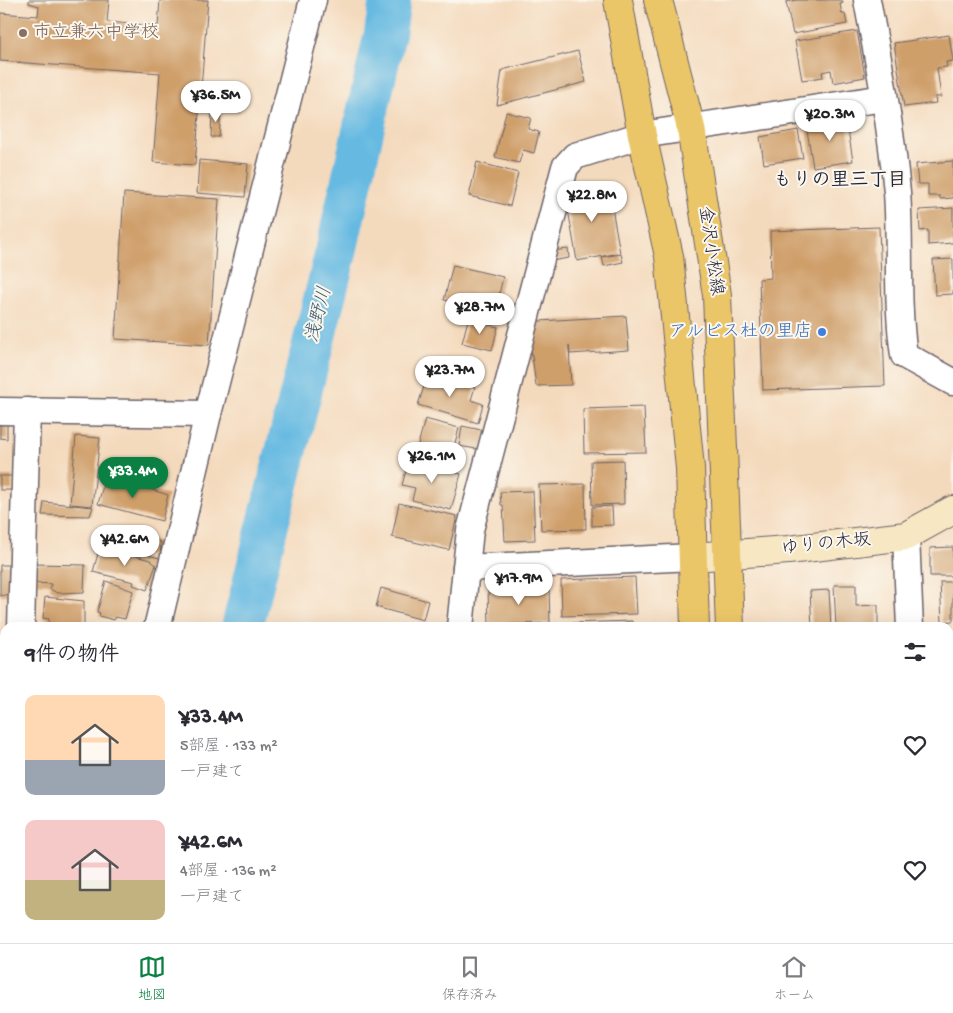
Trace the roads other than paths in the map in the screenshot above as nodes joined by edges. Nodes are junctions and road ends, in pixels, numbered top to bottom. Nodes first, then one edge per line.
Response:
1 (313, 0) edge
2 (618, 0) edge
3 (658, 0) edge
4 (867, 0) edge
5 (884, 98) junction
6 (691, 128) junction
7 (642, 135) junction
8 (953, 382) edge
9 (0, 411) edge
10 (28, 411) junction
11 (208, 414) junction
12 (953, 510) edge
13 (906, 536) junction
14 (727, 554) junction
15 (693, 557) junction
16 (466, 568) junction
17 (21, 622) edge
18 (158, 622) edge
19 (461, 622) edge
20 (695, 622) edge
21 (730, 622) edge
22 (910, 622) edge

1 - 11 street
2 - 7 main road
3 - 6 main road, 金沢小松線
4 - 5 street
5 - 6 street
5 - 8 street
6 - 7 street
6 - 14 main road, 金沢小松線
7 - 15 main road
7 - 16 street
9 - 10 street
10 - 11 street
10 - 17 street
11 - 18 street
12 - 13 street, ゆりの木坂
13 - 14 street, ゆりの木坂
13 - 22 street
14 - 15 street, ゆりの木坂
14 - 21 main road, 金沢小松線
15 - 16 street
15 - 20 main road
16 - 19 street

